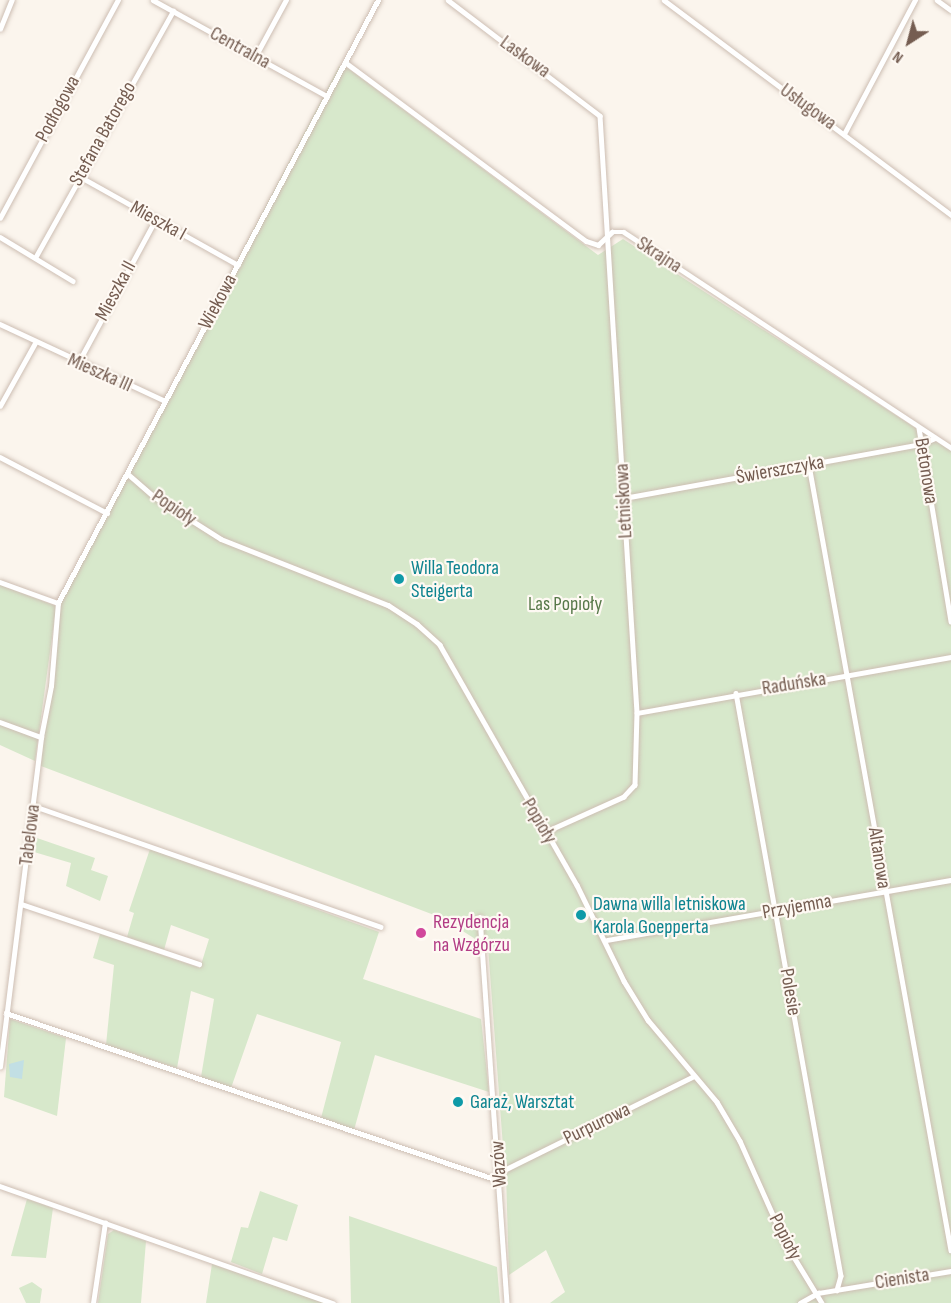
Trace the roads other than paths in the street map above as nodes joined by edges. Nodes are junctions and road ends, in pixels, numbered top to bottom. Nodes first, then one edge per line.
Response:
1 (12, 0) edge
2 (118, 0) edge
3 (286, 0) edge
4 (378, 0) edge
5 (448, 0) edge
6 (663, 0) edge
7 (915, 0) edge
8 (937, 0) edge
9 (155, 1) edge
10 (951, 10) edge
11 (173, 11) junction
12 (0, 29) edge
13 (255, 57) junction
14 (345, 62) junction
15 (327, 96) junction
16 (600, 116) joint
17 (844, 134) junction
18 (79, 176) junction
19 (951, 215) edge
20 (0, 218) edge
21 (156, 219) junction
22 (0, 237) edge
23 (607, 238) junction
24 (35, 258) junction
25 (238, 265) junction
26 (73, 281) dead end
27 (0, 324) edge
28 (35, 343) junction
29 (78, 363) junction
30 (165, 401) junction
31 (0, 406) edge
32 (919, 428) junction
33 (935, 438) junction
34 (921, 444) junction
35 (951, 448) edge
36 (0, 457) edge
37 (809, 465) junction
38 (128, 474) junction
39 (624, 498) junction
40 (107, 513) junction
41 (0, 582) edge
42 (58, 603) junction
43 (951, 621) edge
44 (951, 657) edge
45 (846, 676) junction
46 (736, 693) junction
47 (637, 713) junction
48 (0, 722) edge
49 (41, 737) junction
50 (34, 806) junction
51 (546, 832) junction
52 (951, 880) edge
53 (884, 892) junction
54 (21, 904) junction
55 (775, 910) junction
56 (480, 917) dead end
57 (381, 927) dead end
58 (607, 940) junction
59 (199, 964) dead end
60 (6, 1013) junction
61 (0, 1067) edge
62 (694, 1076) junction
63 (500, 1172) junction
64 (500, 1181) junction
65 (0, 1186) edge
66 (105, 1223) junction
67 (951, 1250) edge
68 (951, 1271) edge
69 (837, 1290) junction
70 (818, 1293) junction
71 (93, 1303) edge
72 (333, 1303) edge
73 (507, 1303) edge
74 (800, 1303) edge
75 (822, 1303) edge

1 - 12 street
2 - 20 street, Podłogowa
3 - 13 street
4 - 14 street, Wiekowa
5 - 16 street, Laskowa
6 - 17 street, Usługowa
7 - 17 street
8 - 10 street
9 - 11 street, Centralna
11 - 13 street, Centralna
11 - 18 street, Stefana Batorego
13 - 15 street, Centralna
14 - 15 street, Wiekowa
14 - 23 street, Skrajna
15 - 25 street, Wiekowa
16 - 23 street, Letniskowa
17 - 19 street, Usługowa
18 - 21 street, Mieszka I
18 - 24 street, Stefana Batorego
21 - 25 street, Mieszka I
21 - 29 street, Mieszka II
22 - 24 street
23 - 32 street, Skrajna
23 - 39 street, Letniskowa
24 - 26 street
25 - 30 street, Wiekowa
27 - 28 street, Mieszka III
28 - 29 street, Mieszka III
28 - 31 street
29 - 30 street, Mieszka III
30 - 38 street, Wiekowa
32 - 33 street, Skrajna
32 - 34 street, Betonowa
33 - 34 street, Świerszczyka
33 - 35 street, Skrajna
34 - 37 street, Świerszczyka
34 - 43 street, Betonowa
36 - 40 street
37 - 39 street, Świerszczyka
37 - 45 street, Altanowa
38 - 40 street, Wiekowa
38 - 51 street, Popioły
39 - 47 street, Letniskowa
40 - 42 street, Wiekowa
41 - 42 street
42 - 49 street, Tabelowa
44 - 45 street, Raduńska
45 - 46 street, Raduńska
45 - 53 street, Altanowa
46 - 47 street, Raduńska
46 - 55 street, Polesie
47 - 51 street, Letniskowa
48 - 49 street
49 - 50 street, Tabelowa
50 - 54 street, Tabelowa
50 - 57 street
51 - 58 street, Popioły
52 - 53 street, Przyjemna
53 - 55 street, Przyjemna
53 - 67 street, Altanowa
54 - 59 street
54 - 60 street, Tabelowa
55 - 58 street, Przyjemna
55 - 69 street, Polesie
56 - 63 street, Wazów
58 - 62 street, Popioły
60 - 61 street, Tabelowa
60 - 64 street
62 - 63 street, Purpurowa
62 - 70 street, Popioły
63 - 64 street, Wazów
64 - 73 street, Wazów
65 - 66 street
66 - 71 street
66 - 72 street
68 - 69 street, Cienista
69 - 70 street, Cienista
70 - 74 street
70 - 75 street, Popioły

